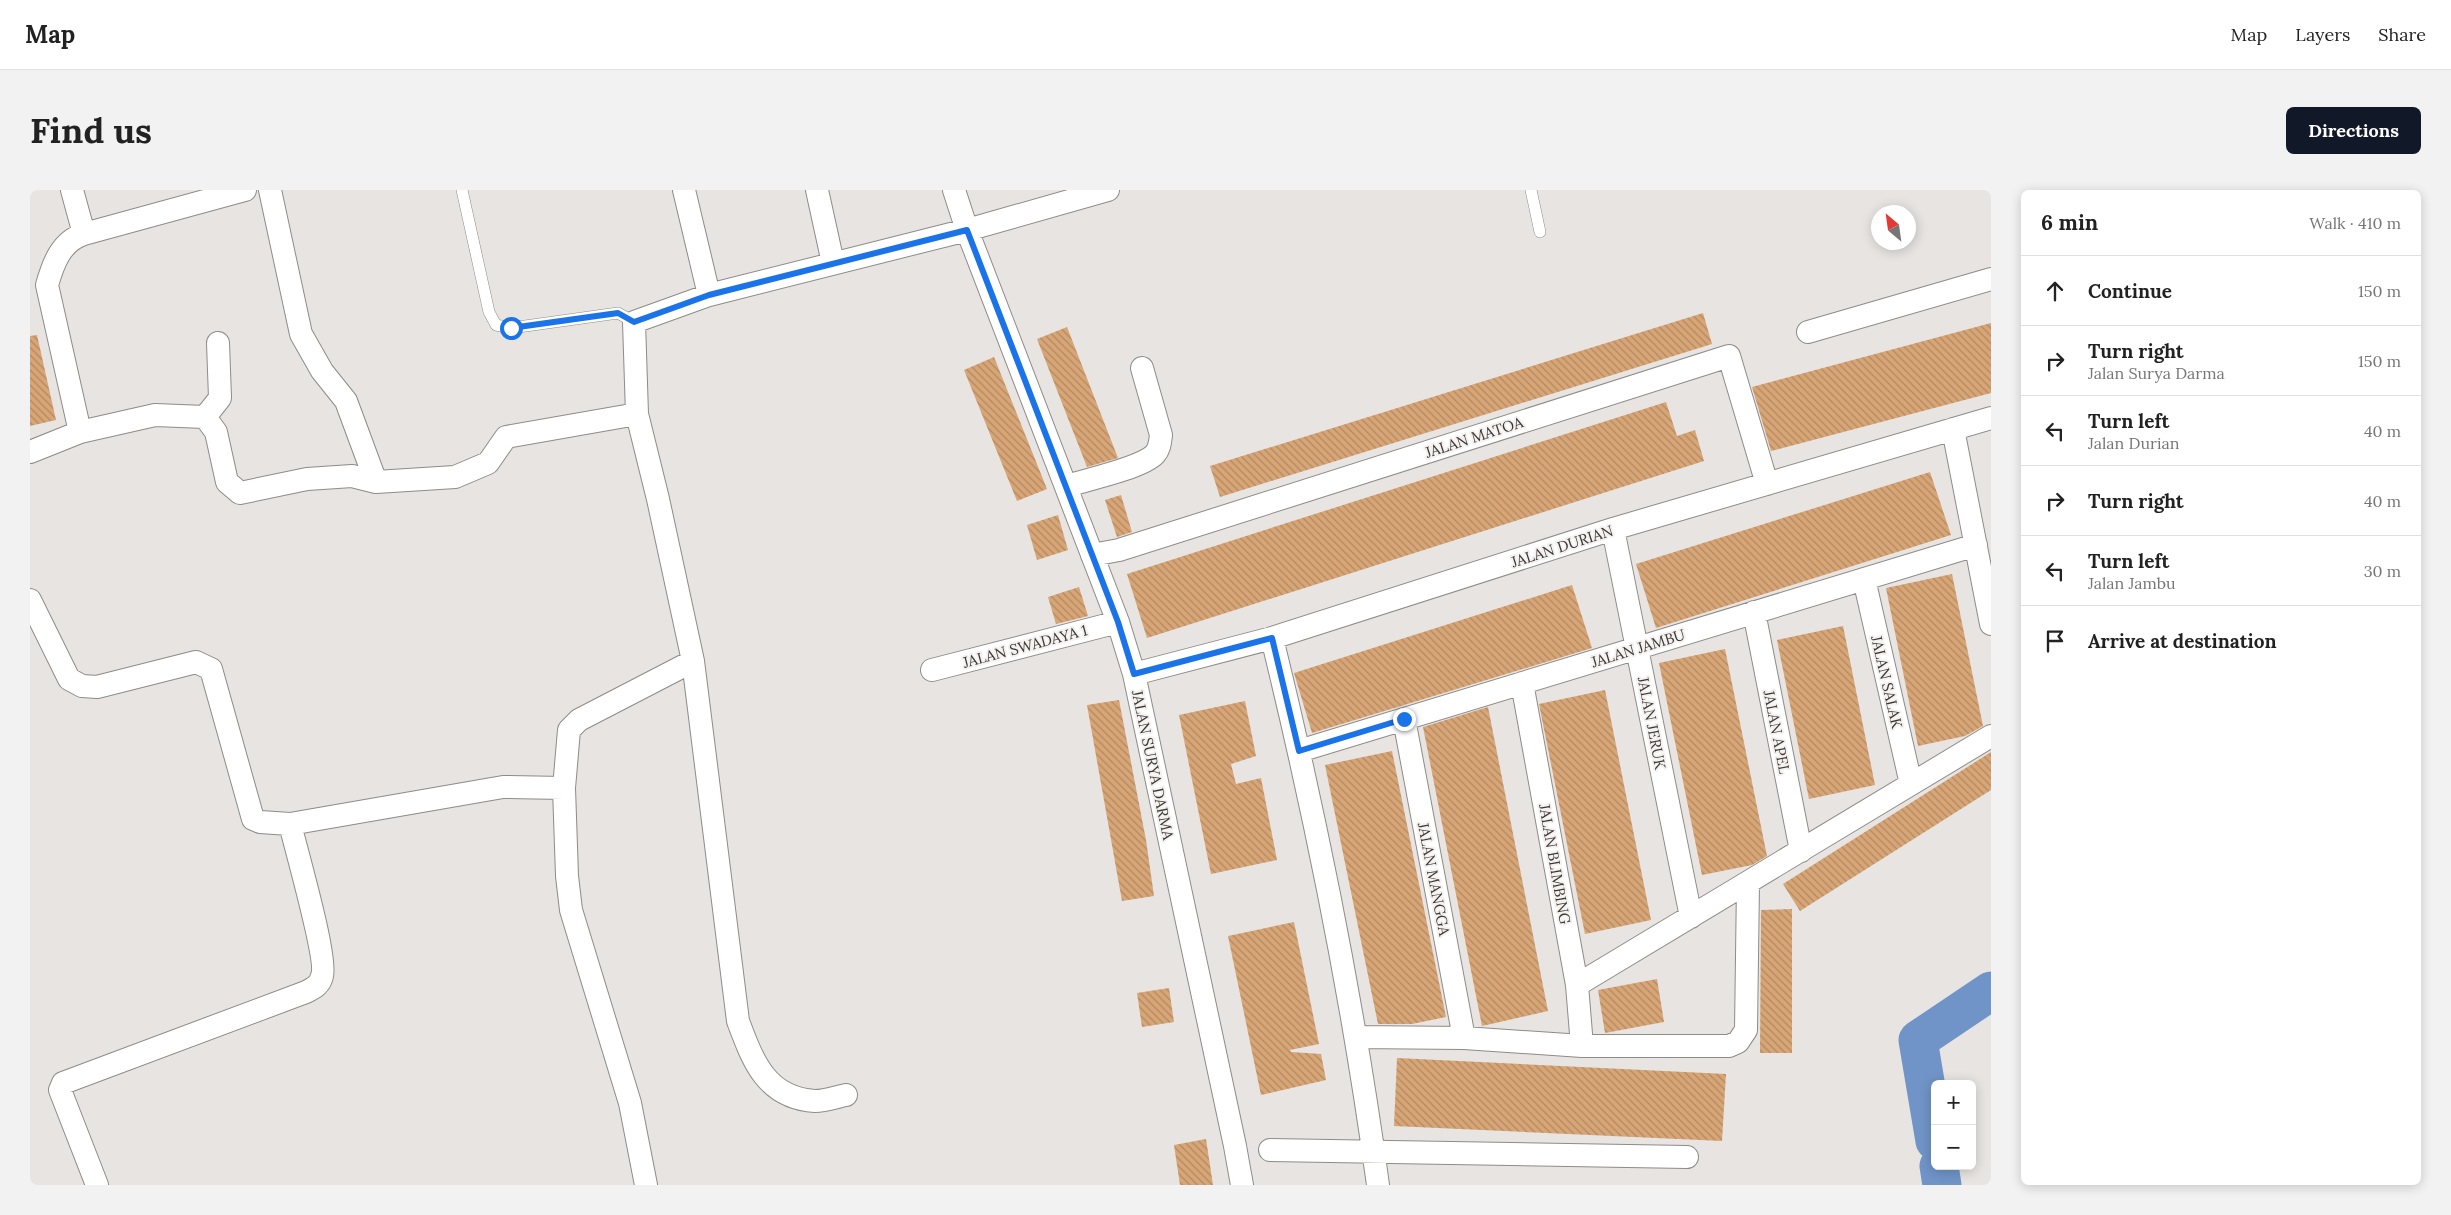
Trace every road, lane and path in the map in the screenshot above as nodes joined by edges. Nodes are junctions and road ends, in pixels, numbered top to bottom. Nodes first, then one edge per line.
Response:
1 (72, 190) edge
2 (246, 190) edge
3 (270, 190) edge
4 (462, 190) edge
5 (684, 190) edge
6 (817, 190) edge
7 (954, 190) edge
8 (1108, 190) edge
9 (1531, 190) edge
10 (967, 230) junction
11 (1540, 232) dead end
12 (84, 234) junction
13 (834, 262) junction
14 (1991, 279) edge
15 (39, 286) edge
16 (709, 295) junction
17 (634, 322) junction
18 (1808, 332) dead end
19 (218, 343) dead end
20 (1142, 368) dead end
21 (636, 414) junction
22 (205, 417) junction
23 (1991, 418) edge
24 (1953, 429) junction
25 (80, 432) junction
26 (30, 452) edge
27 (376, 482) junction
28 (1767, 484) junction
29 (1066, 486) junction
30 (1613, 529) junction
31 (1976, 545) junction
32 (1092, 555) junction
33 (1864, 579) junction
34 (30, 600) edge
35 (1754, 612) junction
36 (1118, 622) junction
37 (1991, 624) edge
38 (1272, 638) junction
39 (1637, 648) junction
40 (693, 661) junction
41 (932, 670) dead end
42 (1134, 674) junction
43 (1522, 683) junction
44 (1404, 719) junction
45 (1991, 736) edge
46 (1299, 751) junction
47 (1911, 784) junction
48 (564, 788) junction
49 (290, 824) junction
50 (1801, 851) junction
51 (1748, 883) junction
52 (1691, 917) junction
53 (1577, 985) junction
54 (1356, 1037) junction
55 (1464, 1038) junction
56 (1582, 1046) junction
57 (846, 1095) dead end
58 (1270, 1150) dead end
59 (1374, 1153) junction
60 (1687, 1157) dead end
61 (92, 1184) edge
62 (646, 1185) edge
63 (1242, 1185) edge
64 (1378, 1185) edge

1 - 12 street
2 - 12 street
3 - 27 street
4 - 17 lane
5 - 16 street
6 - 13 street
7 - 10 street, JALAN SURYA DARMA
8 - 10 street
9 - 11 lane
10 - 13 street
10 - 29 street, JALAN SURYA DARMA
12 - 15 street
13 - 16 street
14 - 18 street
15 - 25 street
16 - 17 street
17 - 21 street
19 - 22 street
20 - 29 street
21 - 27 street
21 - 40 street
22 - 25 street
22 - 27 street
23 - 24 street, JALAN DURIAN
24 - 28 street, JALAN DURIAN
24 - 31 street
25 - 26 street
28 - 30 street, JALAN DURIAN
28 - 32 street, JALAN MATOA
29 - 32 street, JALAN SURYA DARMA
30 - 38 street, JALAN DURIAN
30 - 39 street, JALAN JERUK
31 - 33 street, JALAN JAMBU
31 - 37 street
32 - 36 street, JALAN SURYA DARMA
33 - 35 street, JALAN JAMBU
33 - 47 street, JALAN SALAK
34 - 49 street
35 - 39 street, JALAN JAMBU
35 - 50 street, JALAN APEL
36 - 41 street, JALAN SWADAYA 1
36 - 42 street, JALAN SURYA DARMA
38 - 42 street, JALAN DURIAN
38 - 46 street
39 - 43 street, JALAN JAMBU
39 - 52 street, JALAN JERUK
40 - 48 street
40 - 57 street
42 - 63 street, JALAN SURYA DARMA
43 - 44 street, JALAN JAMBU
43 - 53 street, JALAN BLIMBING
44 - 46 street, JALAN JAMBU
44 - 55 street, JALAN MANGGA
45 - 47 street
46 - 54 street
47 - 50 street
48 - 49 street
48 - 62 street
49 - 61 street
50 - 51 street
51 - 52 street
51 - 56 street
52 - 53 street
53 - 56 street, JALAN BLIMBING
54 - 55 street
54 - 59 street
55 - 56 street
58 - 59 street
59 - 60 street
59 - 64 street

